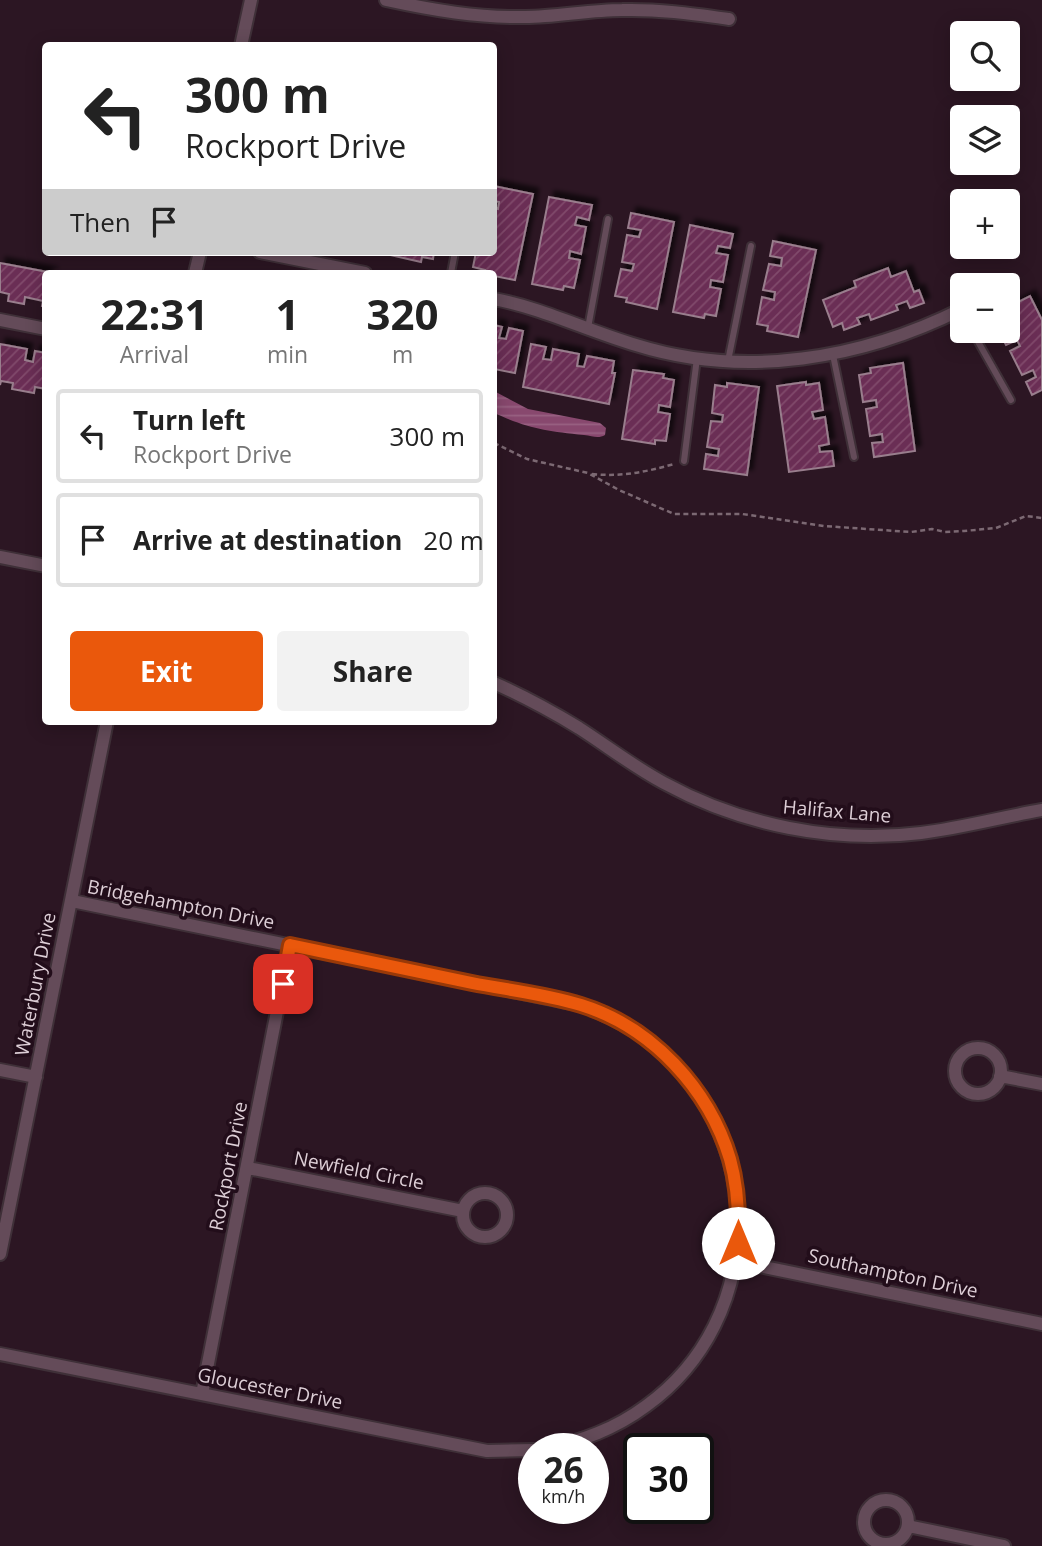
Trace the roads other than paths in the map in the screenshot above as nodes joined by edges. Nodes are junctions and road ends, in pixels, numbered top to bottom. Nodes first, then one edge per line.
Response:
1 (251, 0) edge
2 (386, 0) edge
3 (729, 19) dead end
4 (242, 42) edge
5 (608, 219) dead end
6 (751, 246) dead end
7 (307, 257) edge
8 (354, 270) edge
9 (497, 300) edge
10 (950, 316) edge
11 (0, 320) edge
12 (42, 328) edge
13 (587, 328) junction
14 (979, 343) edge
15 (833, 355) junction
16 (697, 358) junction
17 (728, 361) junction
18 (1011, 400) dead end
19 (854, 457) dead end
20 (684, 461) road end
21 (0, 556) edge
22 (42, 565) edge
23 (497, 685) edge
24 (106, 725) edge
25 (1042, 810) edge
26 (72, 901) junction
27 (290, 945) junction
28 (0, 1070) edge
29 (1000, 1076) dead end
30 (36, 1077) junction
31 (1042, 1084) edge
32 (248, 1168) junction
33 (463, 1211) dead end
34 (0, 1254) edge
35 (735, 1261) junction
36 (1042, 1324) edge
37 (0, 1354) edge
38 (202, 1394) junction
39 (600, 1433) edge
40 (518, 1450) edge
41 (908, 1526) dead end
42 (1004, 1546) edge

1 - 4 street
2 - 3 street
5 - 13 lane
6 - 17 lane
7 - 8 street
9 - 13 street
10 - 15 street
11 - 12 street
13 - 16 street
14 - 18 lane
15 - 17 street
15 - 19 lane
16 - 17 street
16 - 20 lane
21 - 22 street
23 - 25 street, Halifax Lane
24 - 26 street, Waterbury Drive
26 - 27 street, Bridgehampton Drive
26 - 30 street, Waterbury Drive
27 - 32 street, Rockport Drive
27 - 35 street, Bridgehampton Drive
28 - 30 street
29 - 31 street
30 - 34 street, Waterbury Drive
32 - 33 street, Newfield Circle
32 - 38 street, Rockport Drive
35 - 36 street, Southampton Drive
35 - 39 street
37 - 38 street, Gloucester Drive
38 - 40 street, Gloucester Drive
41 - 42 street

